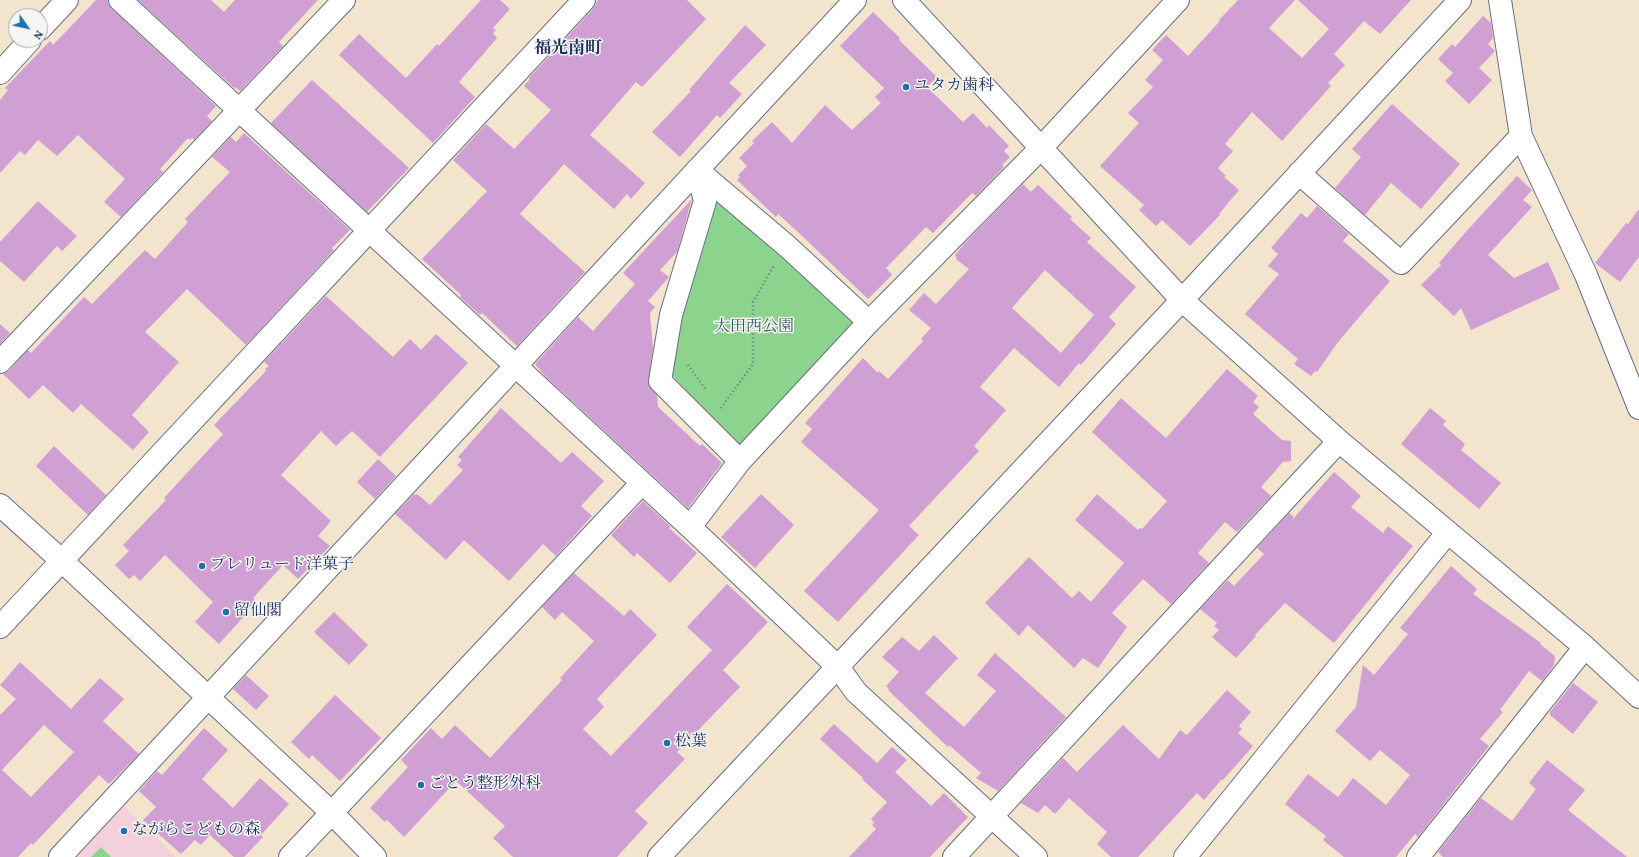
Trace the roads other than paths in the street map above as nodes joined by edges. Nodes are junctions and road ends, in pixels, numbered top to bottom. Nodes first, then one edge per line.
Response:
1 (67, 0) edge
2 (120, 0) edge
3 (344, 0) edge
4 (584, 0) edge
5 (855, 0) edge
6 (904, 0) edge
7 (1178, 0) edge
8 (1460, 0) edge
9 (1500, 0) edge
10 (48, 20) edge
11 (23, 48) edge
12 (0, 73) edge
13 (239, 110) junction
14 (1521, 136) junction
15 (1040, 149) junction
16 (697, 170) junction
17 (1299, 173) junction
18 (368, 231) junction
19 (1182, 300) junction
20 (870, 322) junction
21 (0, 362) edge
22 (514, 366) junction
23 (1639, 408) edge
24 (1339, 441) junction
25 (740, 461) junction
26 (642, 483) junction
27 (0, 505) edge
28 (690, 527) junction
29 (1448, 532) junction
30 (61, 560) junction
31 (0, 627) edge
32 (1585, 647) junction
33 (838, 667) junction
34 (208, 696) junction
35 (1639, 697) edge
36 (332, 813) junction
37 (992, 816) junction
38 (60, 857) edge
39 (290, 857) edge
40 (375, 857) edge
41 (659, 857) edge
42 (954, 857) edge
43 (1036, 857) edge
44 (1185, 857) edge
45 (1418, 857) edge

1 - 10 street
2 - 13 street
3 - 13 street
4 - 18 street
5 - 16 street
6 - 15 street
7 - 15 street
8 - 17 street
9 - 14 street
11 - 12 street
13 - 18 street
13 - 21 street
14 - 17 street
14 - 23 street
15 - 19 street
15 - 20 street
16 - 20 street
16 - 22 street
16 - 25 street
17 - 19 street
18 - 22 street
18 - 30 street
19 - 24 street
19 - 33 street
20 - 25 street
22 - 26 street
22 - 34 street
24 - 29 street
24 - 37 street
25 - 28 street
26 - 28 street
26 - 36 street
27 - 30 street
28 - 33 street
29 - 32 street
29 - 44 street
30 - 31 street
30 - 34 street
32 - 35 street
32 - 45 street
33 - 37 street
33 - 41 street
34 - 36 street
34 - 38 street
36 - 39 street
36 - 40 street
37 - 42 street
37 - 43 street

